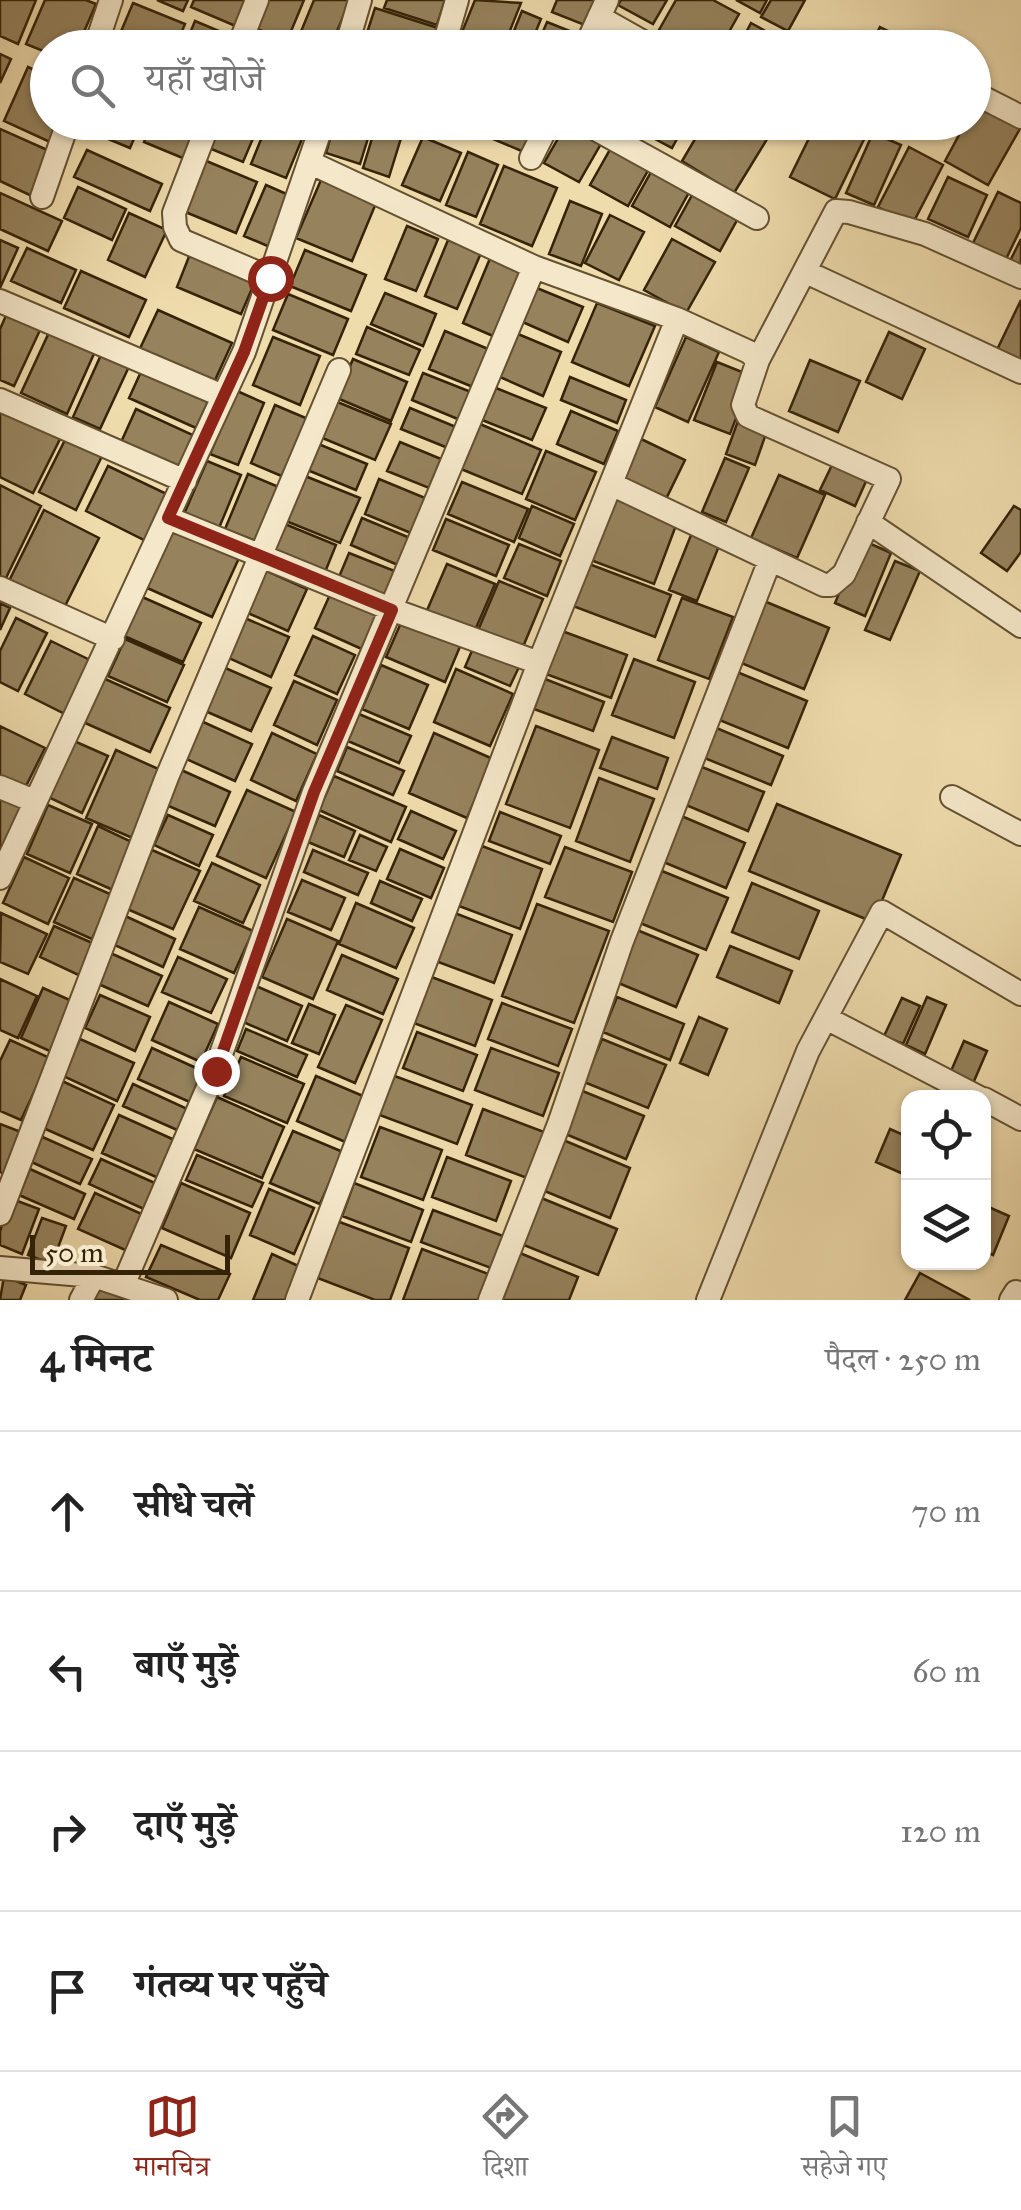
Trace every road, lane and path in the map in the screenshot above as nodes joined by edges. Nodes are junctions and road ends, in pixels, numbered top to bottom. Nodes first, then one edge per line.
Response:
1 (111, 0) edge
2 (257, 0) edge
3 (360, 0) edge
4 (457, 0) edge
5 (603, 8) edge
6 (100, 30) edge
7 (245, 30) edge
8 (351, 30) edge
9 (448, 30) edge
10 (631, 30) edge
11 (991, 102) edge
12 (1021, 117) edge
13 (62, 140) edge
14 (202, 140) edge
15 (318, 140) edge
16 (540, 140) edge
17 (615, 140) edge
18 (531, 158) dead end
19 (311, 163) junction
20 (42, 198) dead end
21 (757, 218) dead end
22 (534, 268) junction
23 (806, 272) junction
24 (1021, 277) edge
25 (270, 278) junction
26 (0, 301) edge
27 (678, 319) junction
28 (758, 360) junction
29 (339, 370) dead end
30 (1021, 372) edge
31 (223, 396) junction
32 (0, 400) edge
33 (185, 481) junction
34 (611, 484) junction
35 (168, 518) junction
36 (868, 522) junction
37 (258, 556) junction
38 (770, 560) junction
39 (0, 588) edge
40 (392, 610) junction
41 (1021, 626) edge
42 (113, 640) junction
43 (539, 664) junction
44 (0, 787) edge
45 (952, 797) dead end
46 (34, 801) junction
47 (1021, 834) edge
48 (0, 878) edge
49 (1021, 994) edge
50 (826, 1018) junction
51 (966, 1090) edge
52 (991, 1103) edge
53 (1021, 1118) edge
54 (0, 1214) edge
55 (0, 1268) edge
56 (94, 1276) junction
57 (124, 1283) junction
58 (80, 1300) edge
59 (166, 1300) edge
60 (296, 1300) edge
61 (490, 1300) edge
62 (708, 1300) edge

1 - 6 street
2 - 7 street
3 - 8 street
4 - 9 street
5 - 10 street
11 - 12 street
13 - 20 street
14 - 25 street
15 - 19 street
16 - 18 street
17 - 21 street
19 - 22 street
19 - 25 street
22 - 27 street
22 - 40 street
23 - 24 street
23 - 28 street
23 - 30 street
25 - 31 street
26 - 31 street
27 - 28 street
27 - 34 street
28 - 36 street
29 - 37 street
31 - 33 street
32 - 33 street
33 - 35 street
34 - 38 street
34 - 43 street
35 - 37 street
35 - 42 street
36 - 38 street
36 - 41 street
37 - 40 street
37 - 54 street
38 - 61 street
39 - 42 street
40 - 43 street
40 - 57 street
42 - 46 street
43 - 60 street
44 - 46 street
45 - 47 street
46 - 48 street
49 - 50 street
50 - 51 street
50 - 62 street
52 - 53 street
55 - 56 street
56 - 57 street
56 - 58 street
57 - 59 street

